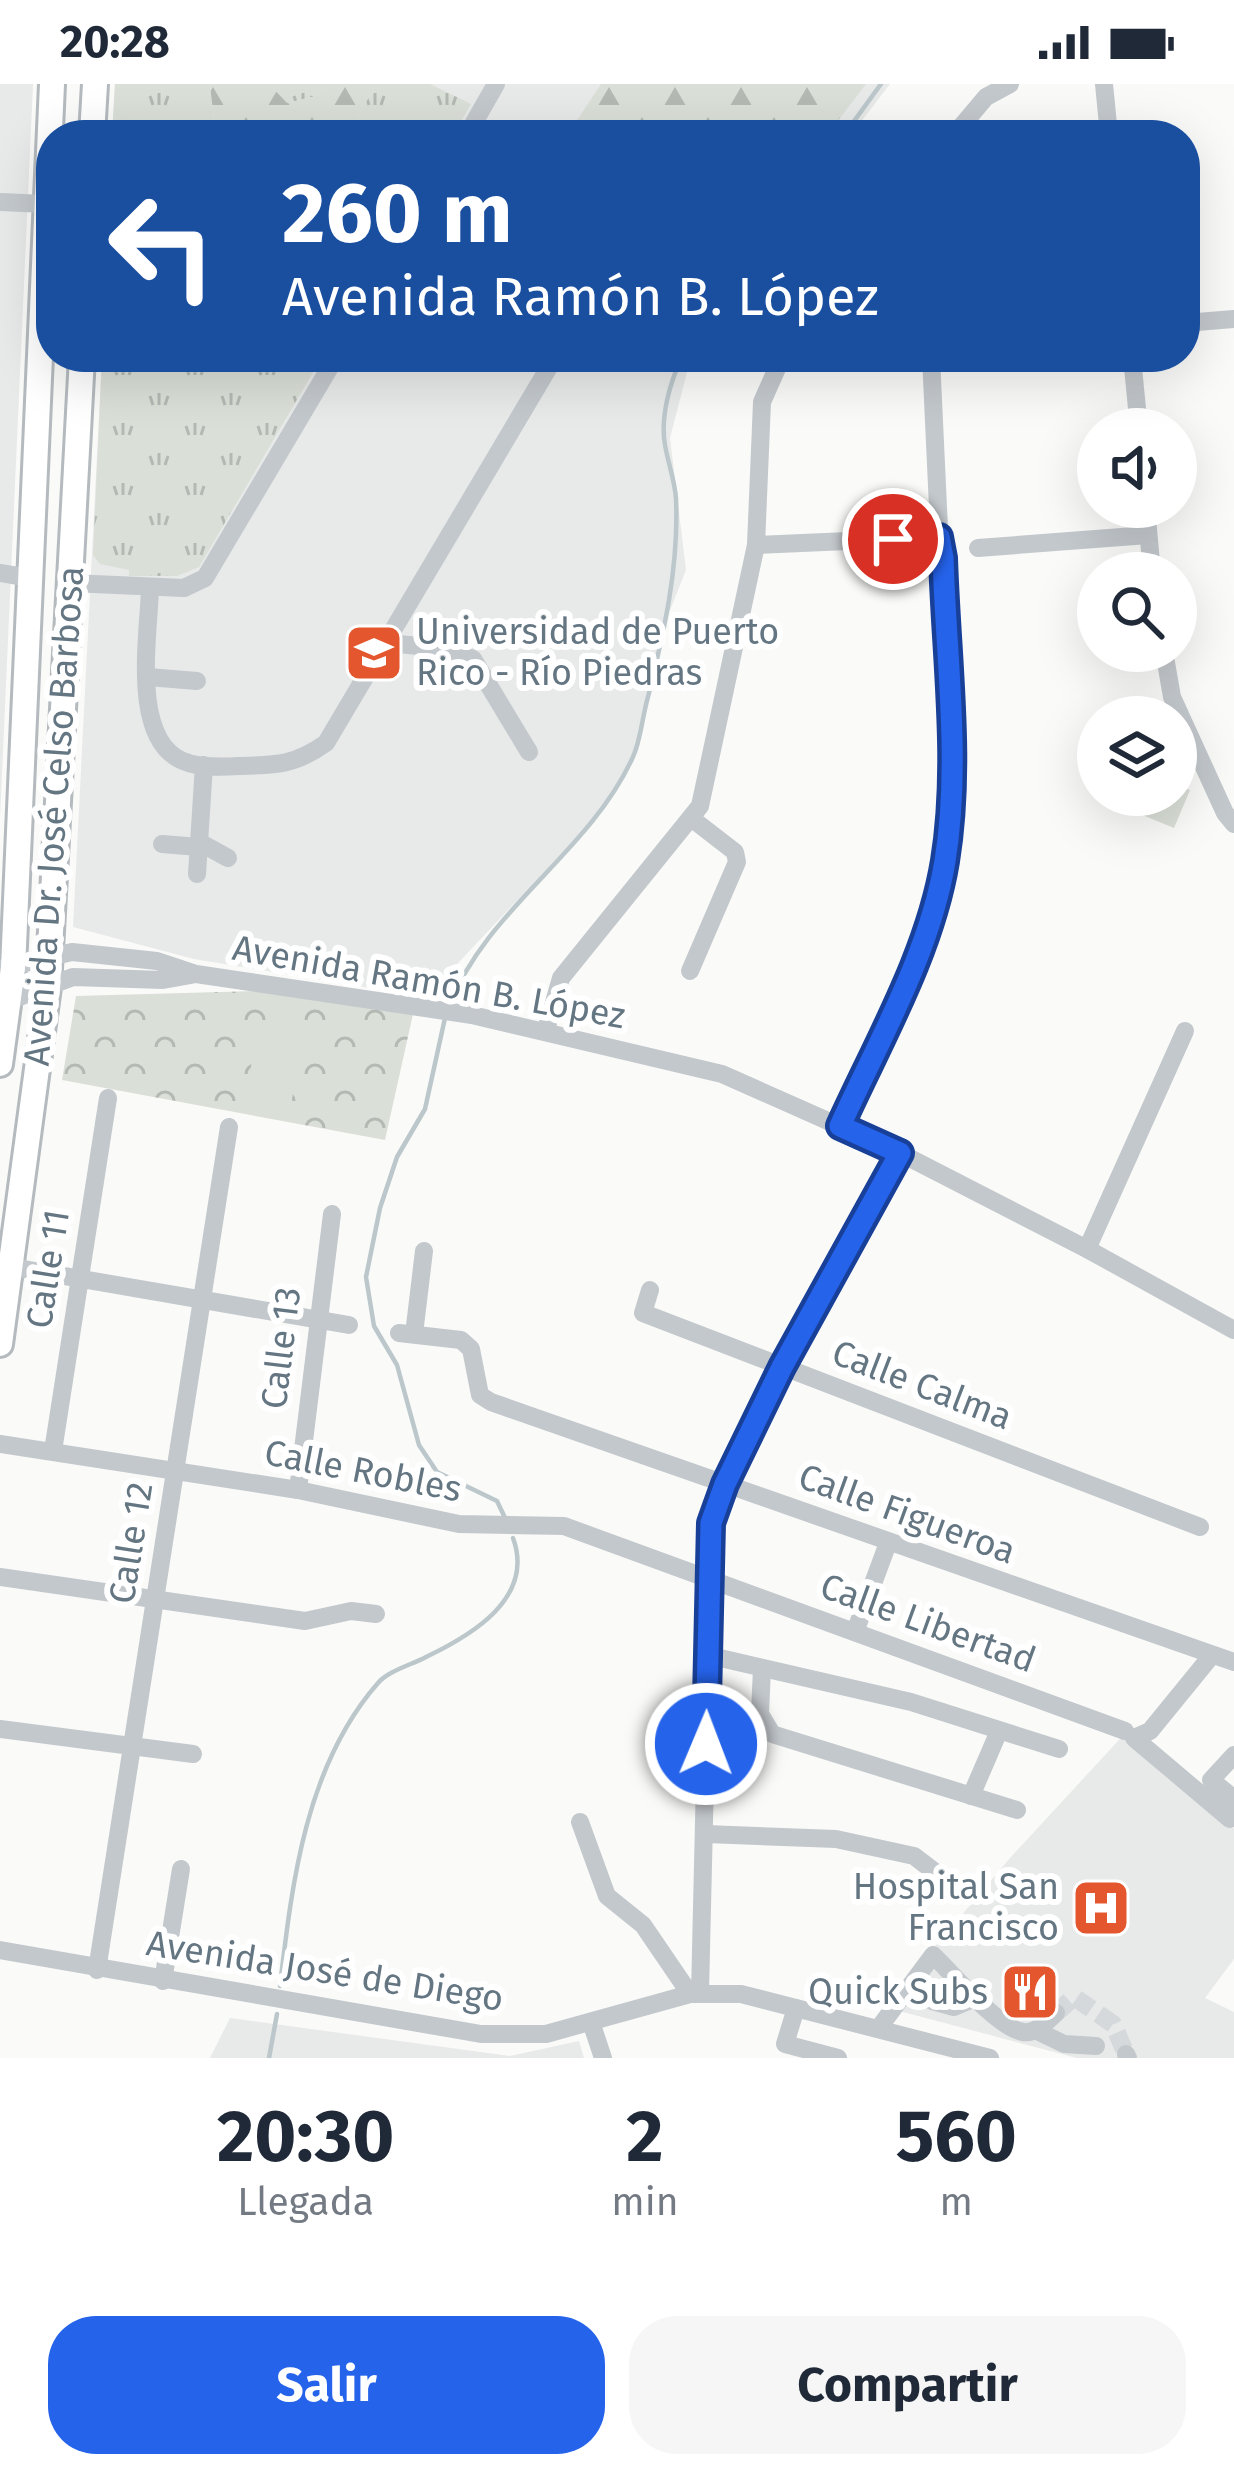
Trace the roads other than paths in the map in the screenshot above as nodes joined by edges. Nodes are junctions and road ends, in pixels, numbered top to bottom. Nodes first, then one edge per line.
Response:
1 (52, 84) edge
2 (95, 84) edge
3 (496, 84) edge
4 (1010, 84) edge
5 (1104, 84) edge
6 (50, 120) edge
7 (93, 120) edge
8 (475, 120) edge
9 (967, 120) edge
10 (1108, 120) edge
11 (0, 202) edge
12 (36, 204) edge
13 (1234, 319) edge
14 (1200, 321) edge
15 (41, 372) edge
16 (81, 372) edge
17 (327, 372) edge
18 (546, 372) edge
19 (775, 372) edge
20 (932, 372) edge
21 (1133, 372) edge
22 (1136, 408) edge
23 (1148, 528) edge
24 (1148, 535) junction
25 (939, 537) junction
26 (756, 545) junction
27 (978, 548) dead end
28 (1150, 552) edge
29 (0, 573) edge
30 (30, 578) junction
31 (71, 583) junction
32 (150, 588) junction
33 (388, 643) junction
34 (1167, 672) edge
35 (148, 677) junction
36 (197, 681) dead end
37 (529, 752) dead end
38 (204, 765) junction
39 (691, 818) junction
40 (1234, 824) edge
41 (162, 844) dead end
42 (199, 845) junction
43 (228, 858) dead end
44 (197, 874) dead end
45 (50, 958) junction
46 (6, 969) edge
47 (690, 971) dead end
48 (196, 974) junction
49 (48, 987) junction
50 (4, 1004) edge
51 (547, 1030) junction
52 (1185, 1031) dead end
53 (0, 1064) edge
54 (108, 1098) dead end
55 (840, 1126) junction
56 (229, 1127) dead end
57 (900, 1153) junction
58 (332, 1214) dead end
59 (1087, 1249) junction
60 (424, 1250) dead end
61 (12, 1268) junction
62 (79, 1280) junction
63 (650, 1290) dead end
64 (201, 1298) junction
65 (316, 1319) junction
66 (349, 1325) dead end
67 (1230, 1326) edge
68 (0, 1344) edge
69 (782, 1367) junction
70 (0, 1444) edge
71 (53, 1451) junction
72 (176, 1472) junction
73 (725, 1484) junction
74 (298, 1490) junction
75 (1200, 1527) dead end
76 (889, 1543) junction
77 (0, 1577) edge
78 (708, 1577) junction
79 (155, 1601) junction
80 (376, 1614) dead end
81 (855, 1632) junction
82 (707, 1655) junction
83 (1212, 1655) junction
84 (1234, 1662) edge
85 (762, 1668) junction
86 (0, 1729) edge
87 (999, 1731) junction
88 (1125, 1731) dead end
89 (132, 1748) junction
90 (1059, 1749) dead end
91 (193, 1754) dead end
92 (1234, 1755) edge
93 (971, 1796) junction
94 (1017, 1810) dead end
95 (580, 1822) dead end
96 (706, 1834) junction
97 (181, 1869) dead end
98 (952, 1886) dead end
99 (0, 1951) edge
100 (97, 1970) junction
101 (164, 1981) junction
102 (695, 1993) junction
103 (977, 1997) junction
104 (932, 2001) dead end
105 (796, 2008) junction
106 (1056, 2013) tunnel mouth
107 (591, 2023) junction
108 (878, 2029) junction
109 (1035, 2030) junction
110 (1096, 2046) dead end
111 (603, 2058) edge
112 (838, 2058) edge
113 (989, 2058) edge

1 - 6 main road, Avenida Dr. José Celso Barbosa
2 - 7 main road
3 - 8 street
4 - 9 street
5 - 10 street
11 - 12 street
13 - 14 street
15 - 30 main road, Avenida Dr. José Celso Barbosa
16 - 31 main road, Avenida Dr. José Celso Barbosa
17 - 32 street
18 - 33 street
19 - 26 street
20 - 25 street
21 - 22 street
23 - 24 street
24 - 27 street
24 - 28 street
25 - 26 street
25 - 55 street
26 - 39 street
29 - 30 street
30 - 46 main road, Avenida Dr. José Celso Barbosa
31 - 32 street
31 - 45 main road, Avenida Dr. José Celso Barbosa
32 - 35 street
33 - 37 street
33 - 38 street
34 - 40 street
35 - 36 street
35 - 38 street
38 - 42 street
39 - 47 street
39 - 51 street
41 - 42 street
42 - 43 street
42 - 44 street
45 - 46 street, Avenida Ramón B. López
45 - 48 street, Avenida Ramón B. López
45 - 49 main road, Avenida Dr. José Celso Barbosa
46 - 50 main road, Avenida Dr. José Celso Barbosa
48 - 49 street, Avenida Ramón B. López
48 - 51 street, Avenida Ramón B. López
49 - 50 street, Avenida Ramón B. López
49 - 61 main road, Avenida Dr. José Celso Barbosa
50 - 53 main road, Avenida Dr. José Celso Barbosa
51 - 55 street, Avenida Ramón B. López
52 - 59 street
54 - 62 street, Calle 11
55 - 57 street, Avenida Ramón B. López
56 - 64 street, Calle 12
57 - 59 street, Avenida Ramón B. López
57 - 69 street
58 - 65 street, Calle 13
59 - 67 street, Avenida Ramón B. López
60 - 73 street, Calle Figueroa
61 - 62 street
61 - 68 main road, Avenida Dr. José Celso Barbosa
62 - 64 street
62 - 71 street, Calle 11
63 - 69 street, Calle Calma
64 - 65 street
64 - 72 street, Calle 12
65 - 66 street
65 - 74 street, Calle 13
69 - 73 street
69 - 75 street, Calle Calma
70 - 71 street, Calle Robles
71 - 72 street, Calle Robles
72 - 74 street, Calle Robles
72 - 79 street, Calle 12
73 - 76 street, Calle Figueroa
73 - 78 street
74 - 78 street, Calle Robles
76 - 81 street
76 - 83 street, Calle Figueroa
77 - 79 street
78 - 81 street, Calle Libertad
78 - 82 street
79 - 80 street
79 - 89 street, Calle 12
81 - 88 street, Calle Libertad
82 - 85 street
82 - 96 street
83 - 84 street, Calle Figueroa
83 - 92 street
85 - 87 street
85 - 93 street
86 - 89 street
87 - 90 street
87 - 93 street
89 - 91 street
89 - 100 street, Calle 12
93 - 94 street
95 - 102 street
96 - 98 street
96 - 102 street
97 - 101 street
99 - 100 street, Avenida José de Diego
100 - 101 street, Avenida José de Diego
101 - 107 street, Avenida José de Diego
102 - 105 street, Avenida José de Diego
102 - 107 street, Avenida José de Diego
103 - 104 street
103 - 108 street
103 - 109 street
105 - 108 street, Avenida José de Diego
105 - 112 street
106 - 109 street
107 - 111 street
108 - 113 street, Avenida José de Diego
109 - 110 street

